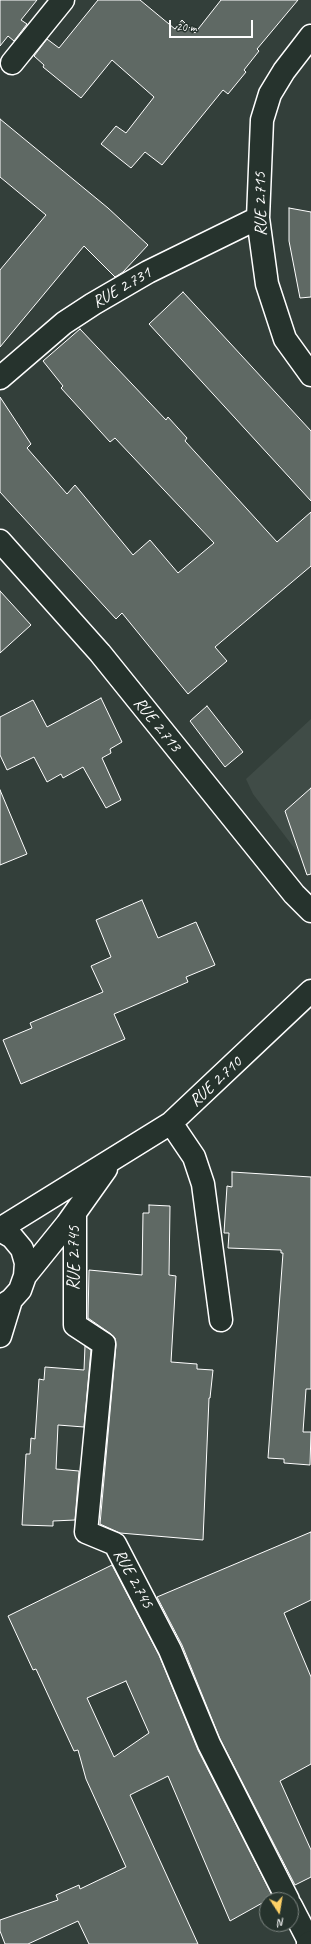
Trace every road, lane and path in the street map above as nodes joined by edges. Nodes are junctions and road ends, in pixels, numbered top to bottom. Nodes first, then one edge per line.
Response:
1 (63, 0) edge
2 (311, 36) edge
3 (12, 63) dead end
4 (258, 218) junction
5 (311, 375) edge
6 (0, 378) edge
7 (0, 541) edge
8 (311, 911) edge
9 (311, 991) edge
10 (171, 1123) junction
11 (111, 1162) junction
12 (75, 1213) junction
13 (0, 1229) edge
14 (25, 1276) junction
15 (6, 1304) edge
16 (221, 1320) dead end
17 (0, 1336) edge
18 (284, 1892) edge
19 (299, 1922) edge
20 (310, 1943) edge

1 - 3 street
2 - 4 street, RUE 2.715
4 - 5 street, RUE 2.715
4 - 6 street, RUE 2.731
7 - 8 street, RUE 2.713
9 - 10 street, RUE 2.710
10 - 11 street, RUE 2.710
10 - 16 street
11 - 12 street, RUE 2.710
11 - 13 street, RUE 2.710
12 - 14 street, RUE 2.710
12 - 18 street, RUE 2.745
13 - 14 street
14 - 15 street
15 - 17 street
19 - 20 street

